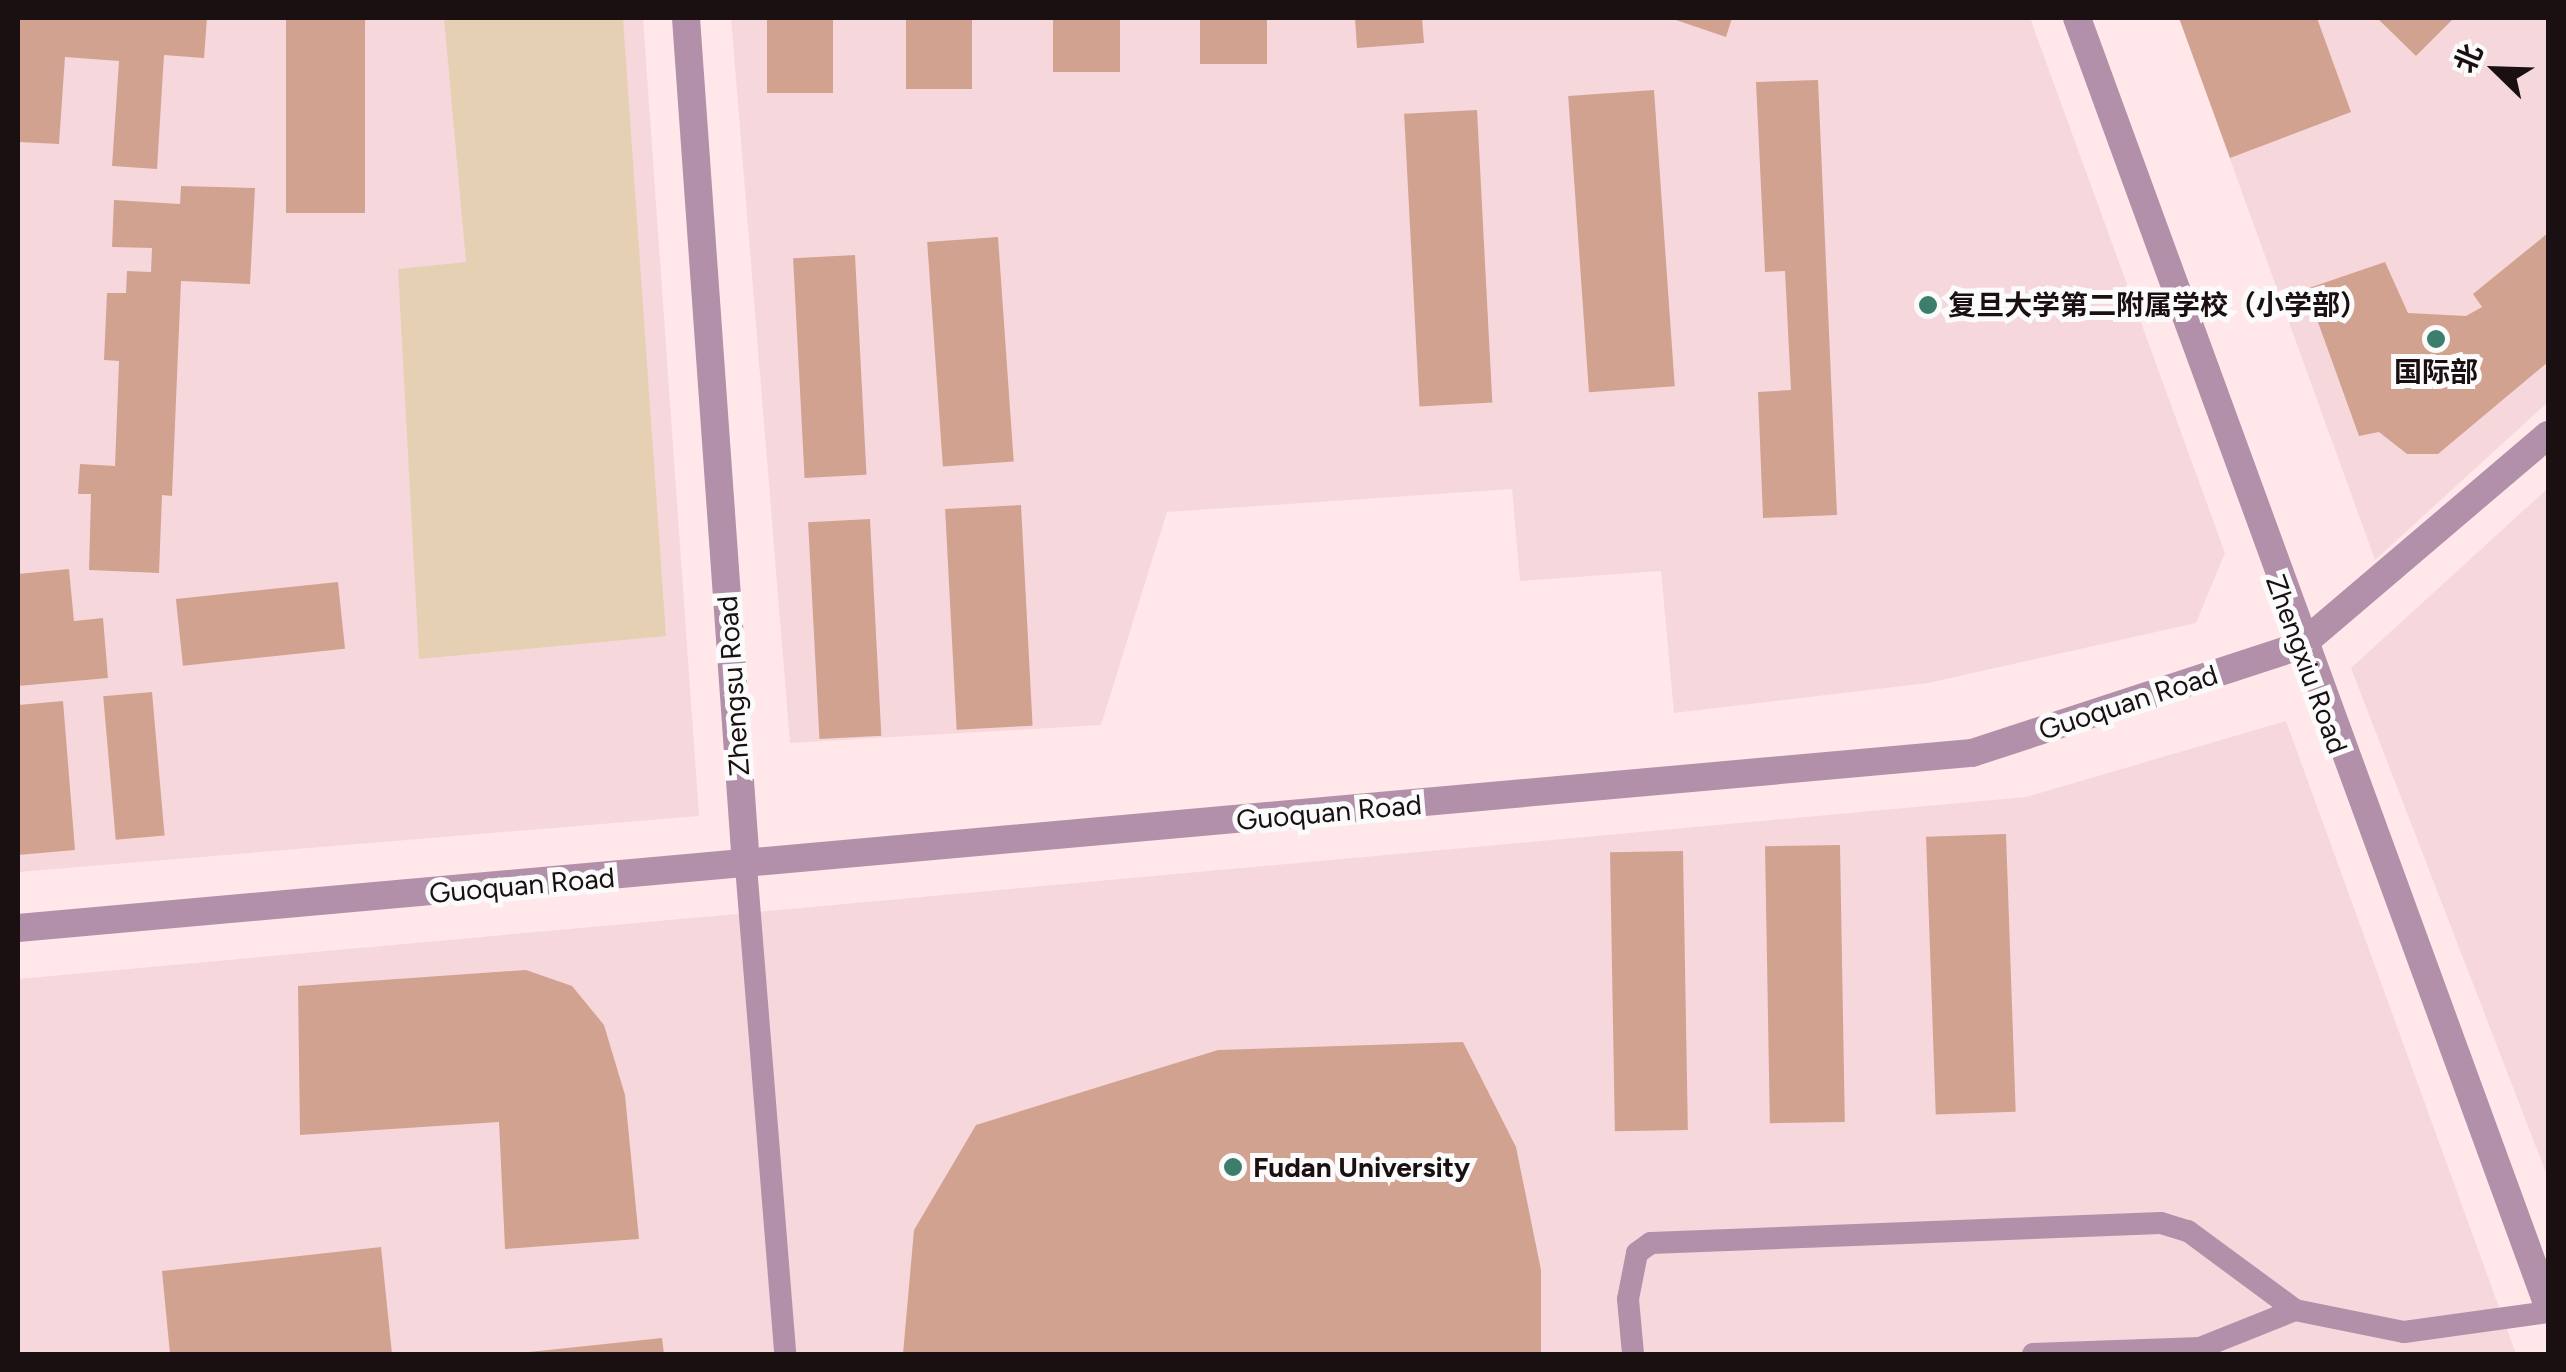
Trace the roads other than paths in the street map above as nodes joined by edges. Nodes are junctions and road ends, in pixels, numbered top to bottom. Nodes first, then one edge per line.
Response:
1 (686, 18) edge
2 (2077, 18) edge
3 (2548, 435) edge
4 (2300, 646) junction
5 (746, 866) junction
6 (18, 928) edge
7 (2548, 1309) edge
8 (2295, 1310) junction
9 (784, 1354) edge
10 (1633, 1354) edge
11 (2032, 1354) edge

1 - 5 street, Zhengsu Road
2 - 4 street, Zhengxiu Road
3 - 4 street, Guoquan Road
4 - 5 street, Guoquan Road
4 - 7 street, Zhengxiu Road
5 - 6 street, Guoquan Road
5 - 9 lane, Zhengsu Road
7 - 8 lane
8 - 10 lane
8 - 11 lane

